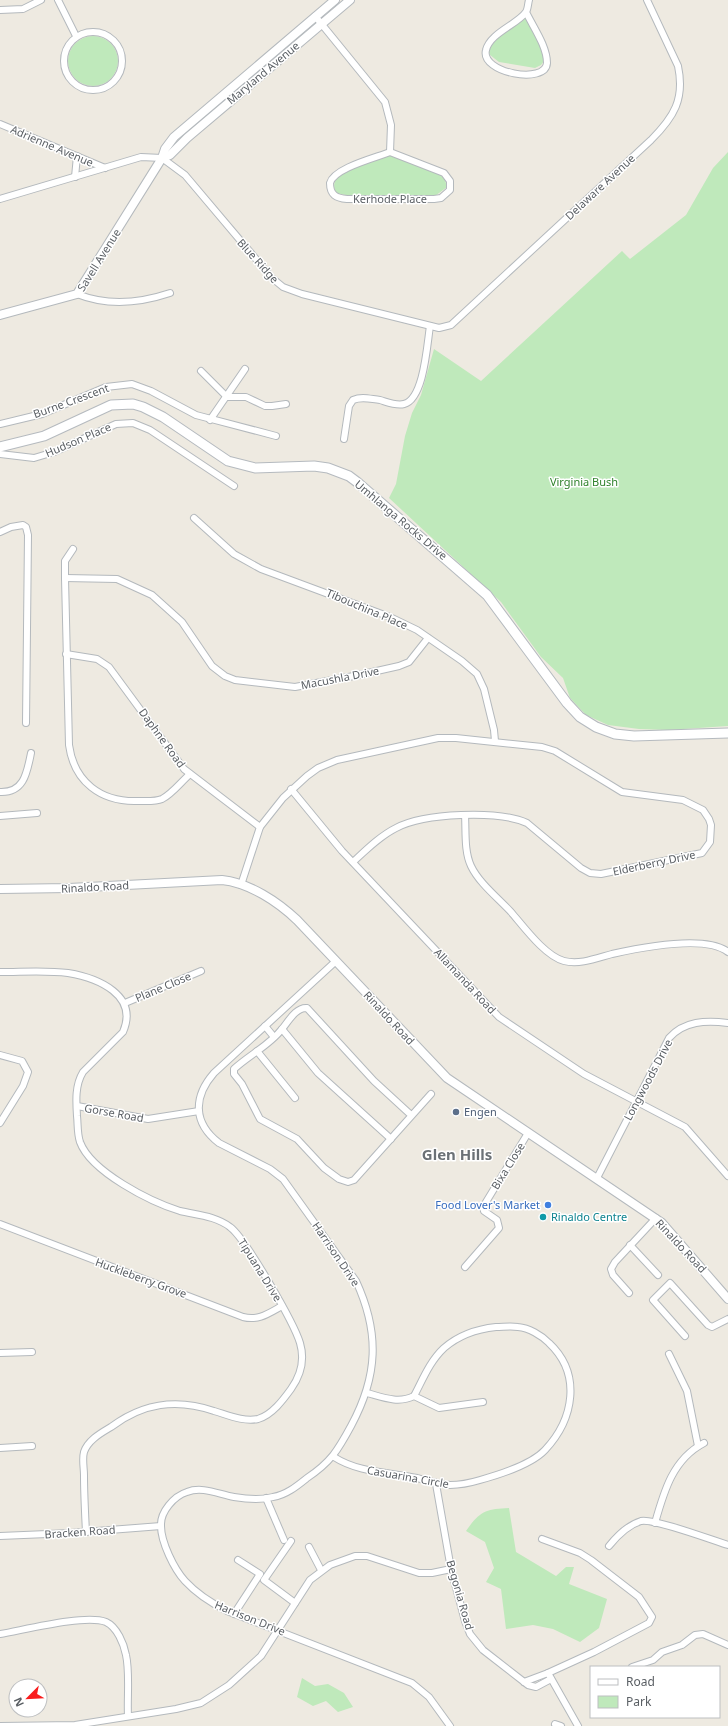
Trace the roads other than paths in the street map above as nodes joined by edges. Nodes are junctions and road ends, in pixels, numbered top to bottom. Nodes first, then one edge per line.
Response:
1 (41, 0) edge
2 (58, 0) edge
3 (335, 0) edge
4 (350, 0) edge
5 (529, 0) edge
6 (647, 0) edge
7 (0, 10) edge
8 (526, 12) junction
9 (315, 16) junction
10 (321, 25) junction
11 (76, 36) junction
12 (0, 124) edge
13 (180, 131) junction
14 (187, 138) junction
15 (168, 146) joint
16 (178, 147) joint
17 (390, 152) junction
18 (77, 156) junction
19 (162, 158) junction
20 (105, 168) junction
21 (75, 177) junction
22 (0, 199) edge
23 (170, 293) dead end
24 (77, 294) junction
25 (0, 315) edge
26 (430, 326) junction
27 (246, 369) dead end
28 (201, 371) dead end
29 (227, 397) junction
30 (286, 404) dead end
31 (210, 420) junction
32 (0, 424) edge
33 (276, 436) dead end
34 (344, 439) dead end
35 (0, 448) edge
36 (0, 454) edge
37 (234, 486) dead end
38 (194, 518) dead end
39 (0, 532) edge
40 (73, 548) dead end
41 (64, 578) junction
42 (428, 638) junction
43 (66, 654) junction
44 (26, 723) dead end
45 (728, 733) edge
46 (495, 741) junction
47 (32, 753) dead end
48 (190, 774) junction
49 (291, 789) junction
50 (0, 792) edge
51 (37, 813) dead end
52 (465, 815) junction
53 (0, 816) edge
54 (260, 827) junction
55 (353, 862) junction
56 (241, 884) junction
57 (0, 889) edge
58 (728, 952) edge
59 (336, 961) junction
60 (201, 971) dead end
61 (0, 972) edge
62 (125, 1003) junction
63 (728, 1022) edge
64 (265, 1026) junction
65 (282, 1029) junction
66 (260, 1031) junction
67 (272, 1039) junction
68 (257, 1051) junction
69 (0, 1055) edge
70 (431, 1094) dead end
71 (295, 1098) dead end
72 (636, 1102) junction
73 (77, 1106) junction
74 (199, 1111) junction
75 (411, 1115) junction
76 (0, 1122) edge
77 (528, 1133) junction
78 (391, 1139) junction
79 (728, 1176) edge
80 (597, 1178) junction
81 (656, 1218) junction
82 (0, 1224) edge
83 (630, 1246) junction
84 (465, 1267) dead end
85 (658, 1275) dead end
86 (629, 1293) dead end
87 (728, 1299) edge
88 (282, 1306) junction
89 (728, 1319) edge
90 (685, 1336) dead end
91 (32, 1352) dead end
92 (0, 1353) edge
93 (669, 1354) dead end
94 (367, 1393) junction
95 (414, 1396) junction
96 (483, 1402) dead end
97 (704, 1443) dead end
98 (32, 1446) dead end
99 (698, 1446) junction
100 (0, 1448) edge
101 (334, 1457) junction
102 (436, 1484) junction
103 (266, 1498) junction
104 (656, 1523) junction
105 (160, 1526) junction
106 (86, 1532) junction
107 (0, 1536) edge
108 (542, 1539) dead end
109 (284, 1540) dead end
110 (291, 1541) dead end
111 (728, 1545) edge
112 (609, 1546) dead end
113 (309, 1547) dead end
114 (238, 1560) dead end
115 (451, 1569) junction
116 (321, 1570) junction
117 (295, 1603) junction
118 (234, 1614) junction
119 (278, 1630) junction
120 (0, 1634) edge
121 (728, 1645) edge
122 (635, 1666) edge
123 (548, 1673) junction
124 (551, 1679) junction
125 (524, 1682) junction
126 (128, 1716) junction
127 (555, 1724) dead end
128 (0, 1726) edge
129 (75, 1726) edge
130 (450, 1726) edge
131 (561, 1726) edge
132 (578, 1726) edge

1 - 7 street
2 - 11 street
3 - 9 street, Maryland Avenue
4 - 10 street, Maryland Avenue
5 - 8 street
6 - 26 street, Delaware Avenue
8 - 8 street
9 - 10 street
9 - 13 street, Maryland Avenue
10 - 14 street, Maryland Avenue
10 - 17 street
11 - 11 street
12 - 18 street, Adrienne Avenue
13 - 14 street
13 - 15 street, Maryland Avenue
14 - 16 street, Maryland Avenue
15 - 19 street, Savell Avenue
16 - 19 street, Savell Avenue
17 - 17 street, Kerhode Place
18 - 20 street, Adrienne Avenue
18 - 21 street
19 - 20 street
19 - 24 street, Savell Avenue
19 - 26 street, Blue Ridge
20 - 21 street
21 - 22 street
23 - 24 street
24 - 25 street, Savell Avenue
26 - 34 street
27 - 29 street
28 - 29 street
29 - 30 street
29 - 31 street
31 - 32 street, Burne Crescent
31 - 33 street, Burne Crescent
35 - 45 main road, Umhlanga Rocks Drive
36 - 37 street, Hudson Place
38 - 42 street, Tibouchina Place
39 - 44 street
40 - 41 street
41 - 42 street, Macushla Drive
41 - 43 street
42 - 46 street, Tibouchina Place
43 - 48 street, Daphne Road
43 - 48 street
46 - 49 street, Elderberry Drive
46 - 52 street, Elderberry Drive
47 - 50 street
48 - 54 street, Daphne Road
49 - 54 street, Elderberry Drive
49 - 55 street, Allamanda Road
51 - 53 street
52 - 55 street, Elderberry Drive
52 - 58 street
54 - 56 street, Elderberry Drive
55 - 72 street, Allamanda Road
56 - 57 street, Rinaldo Road
56 - 59 street, Rinaldo Road
59 - 64 street, Harrison Drive
59 - 77 street, Rinaldo Road
60 - 62 street, Plane Close
61 - 62 street
62 - 73 street, Tipuana Drive
63 - 72 street, Longwoods Drive
64 - 66 street, Harrison Drive
64 - 67 street
65 - 67 street
65 - 75 street
65 - 78 street
66 - 67 street
66 - 74 street, Harrison Drive
67 - 68 street
68 - 71 street
68 - 78 street
69 - 76 street
70 - 75 street
72 - 79 street, Allamanda Road
72 - 80 street, Longwoods Drive
73 - 74 street, Gorse Road
73 - 88 street, Tipuana Drive
74 - 94 street, Harrison Drive
75 - 78 street
77 - 80 street, Rinaldo Road
77 - 84 street, Bixa Close
80 - 81 street, Rinaldo Road
81 - 83 street
81 - 87 street, Rinaldo Road
82 - 88 street, Huckleberry Grove
83 - 85 street
83 - 86 street
88 - 106 street, Tipuana Drive
89 - 90 street
91 - 92 street
93 - 99 street
94 - 95 street
94 - 101 street, Harrison Drive
95 - 96 street
95 - 102 street, Casuarina Circle
97 - 99 street
98 - 100 street
99 - 104 street
101 - 102 street, Casuarina Circle
101 - 103 street, Harrison Drive
102 - 115 street, Begonia Road
103 - 105 street, Harrison Drive
103 - 109 street
104 - 111 street
104 - 112 street
105 - 106 street, Bracken Road
105 - 118 street, Harrison Drive
106 - 107 street, Bracken Road
108 - 123 street
110 - 117 street
113 - 116 street
114 - 118 street
115 - 116 street
115 - 125 street, Begonia Road
116 - 117 street
117 - 119 street
118 - 119 street, Harrison Drive
119 - 126 street
119 - 130 street, Harrison Drive
120 - 126 street
121 - 122 street
123 - 124 street
123 - 125 street
124 - 125 street
124 - 132 street
126 - 129 street
127 - 131 street
128 - 129 street

